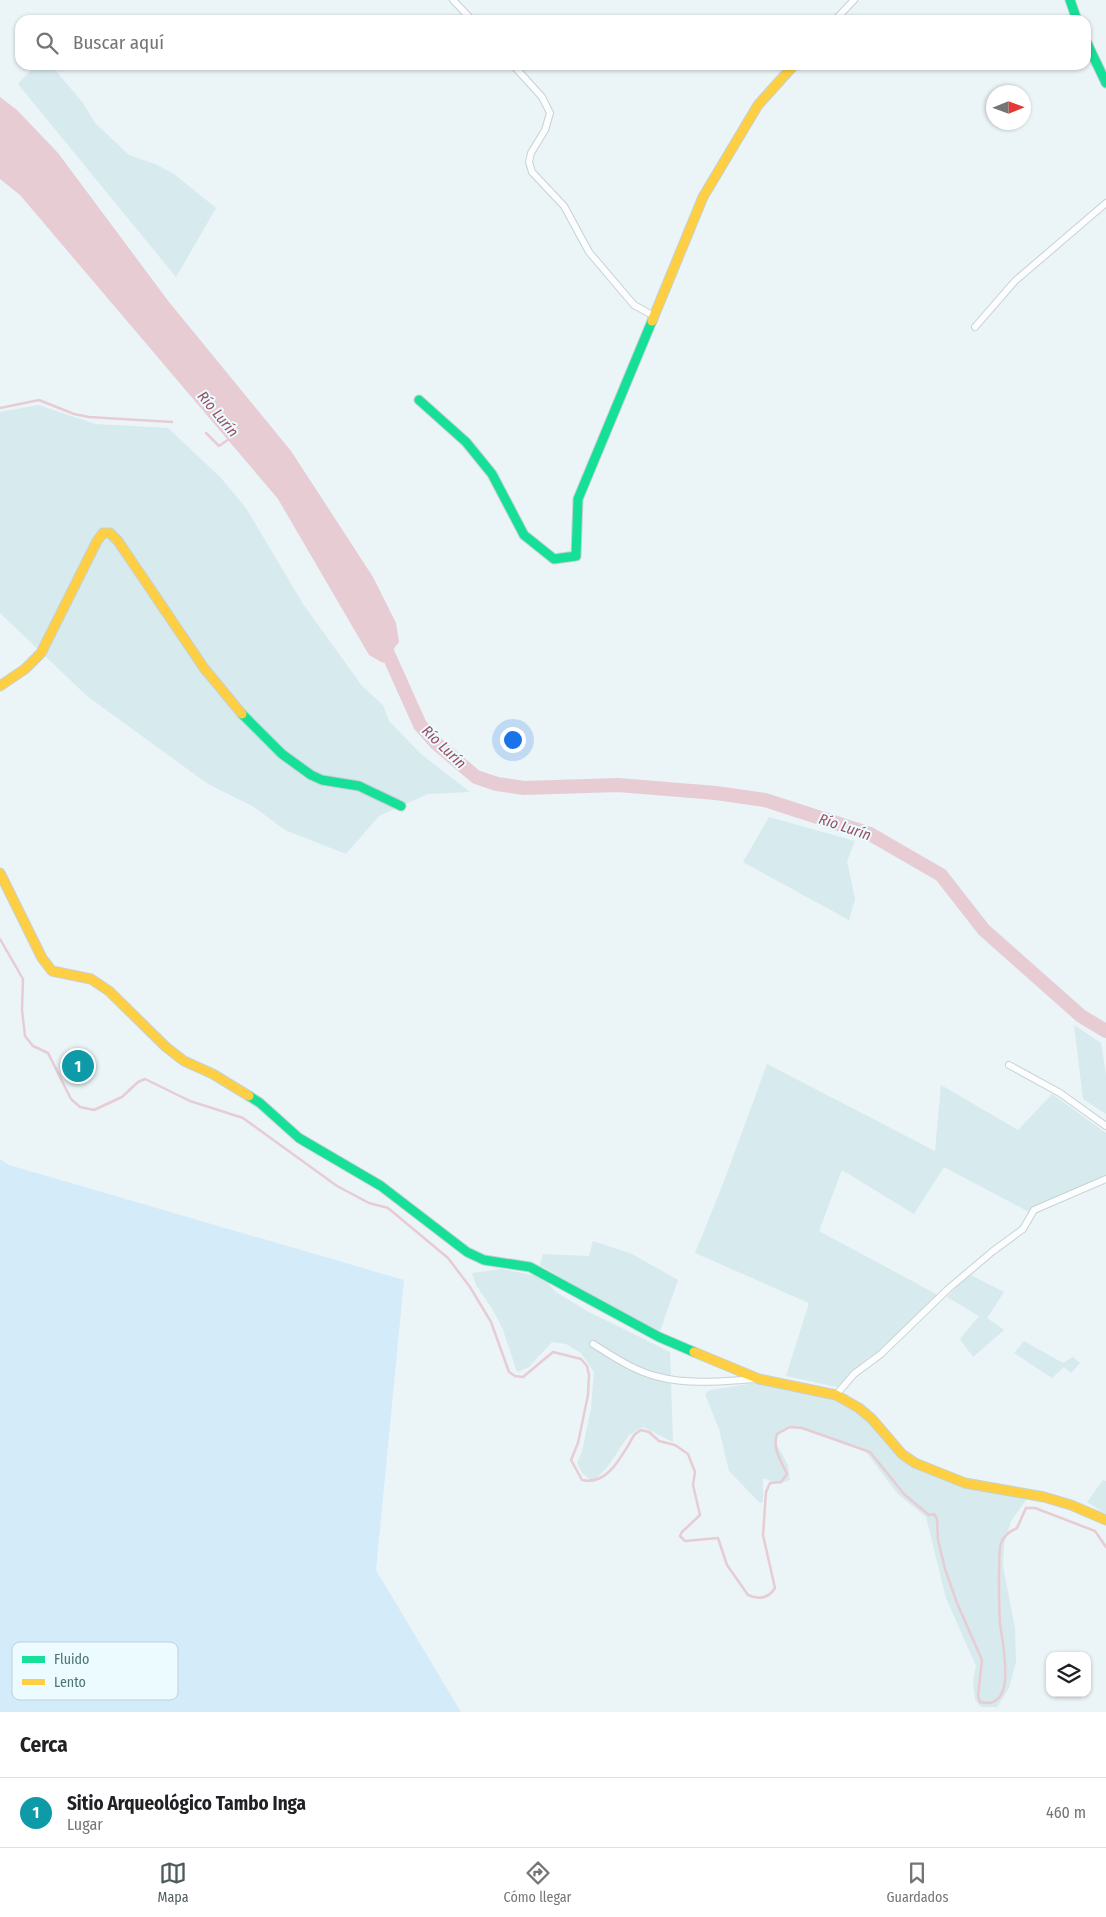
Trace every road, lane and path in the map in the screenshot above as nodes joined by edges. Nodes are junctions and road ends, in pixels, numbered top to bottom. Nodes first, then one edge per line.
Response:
1 (453, 0) edge
2 (854, 0) edge
3 (1070, 0) edge
4 (467, 15) edge
5 (840, 15) edge
6 (1075, 15) edge
7 (1091, 52) edge
8 (518, 70) edge
9 (790, 70) edge
10 (1106, 83) edge
11 (1106, 203) edge
12 (654, 316) junction
13 (975, 327) dead end
14 (419, 400) dead end
15 (0, 686) edge
16 (401, 806) dead end
17 (0, 873) edge
18 (1009, 1065) dead end
19 (1106, 1126) edge
20 (1106, 1179) edge
21 (593, 1344) dead end
22 (759, 1378) junction
23 (836, 1395) junction
24 (1106, 1520) edge

1 - 4 street
2 - 5 street
3 - 6 street
7 - 10 street
8 - 12 street
9 - 12 street
11 - 13 street
12 - 14 street
15 - 16 street
17 - 22 street
18 - 19 street
20 - 23 street
21 - 22 street
22 - 23 street
23 - 24 street

